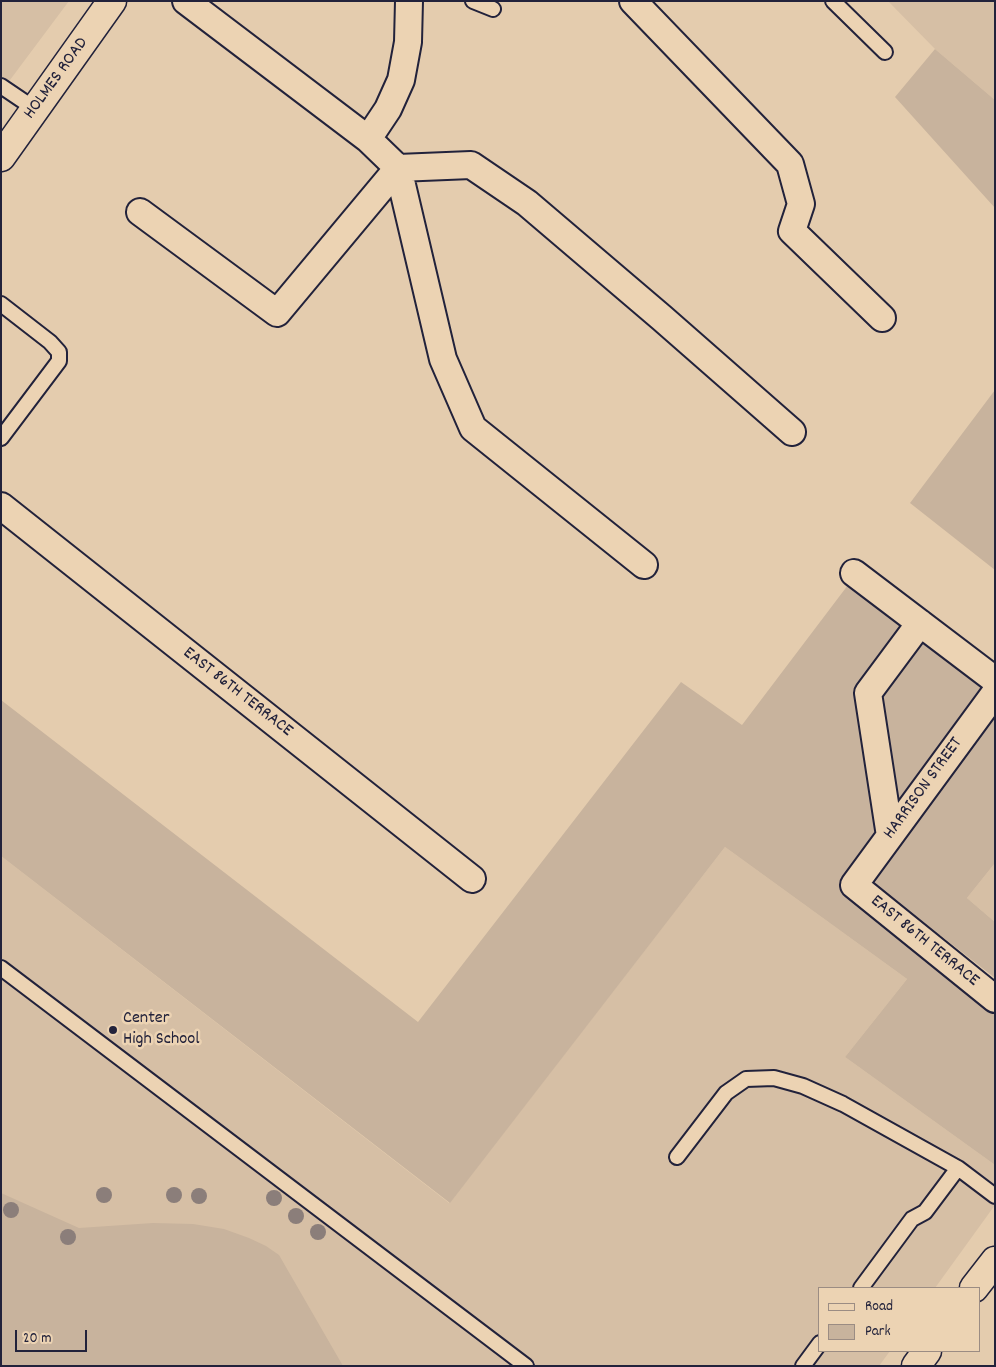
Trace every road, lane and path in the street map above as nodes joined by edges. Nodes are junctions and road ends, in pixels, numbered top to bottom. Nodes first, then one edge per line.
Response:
1 (112, 1) edge
2 (186, 1) edge
3 (409, 1) edge
4 (473, 1) edge
5 (633, 1) edge
6 (833, 1) edge
7 (493, 9) dead end
8 (885, 52) dead end
9 (1, 86) edge
10 (35, 109) junction
11 (368, 139) junction
12 (1, 156) edge
13 (398, 168) junction
14 (140, 212) dead end
15 (1, 304) edge
16 (882, 318) dead end
17 (792, 432) dead end
18 (1, 438) edge
19 (3, 512) edge
20 (644, 565) dead end
21 (854, 573) dead end
22 (920, 623) junction
23 (995, 680) edge
24 (995, 693) edge
25 (890, 836) junction
26 (472, 879) dead end
27 (854, 886) joint
28 (1, 968) edge
29 (995, 998) edge
30 (677, 1157) dead end
31 (958, 1168) junction
32 (995, 1196) edge
33 (995, 1261) edge
34 (862, 1287) edge
35 (975, 1287) edge
36 (818, 1346) edge
37 (926, 1352) edge
38 (526, 1366) edge
39 (803, 1366) edge
40 (916, 1366) edge

1 - 10 main road, HOLMES ROAD
2 - 11 street
3 - 11 street
4 - 7 lane
5 - 16 street
6 - 8 lane
9 - 10 lane
10 - 12 main road, HOLMES ROAD
11 - 13 street
13 - 14 street
13 - 17 street
13 - 20 street
15 - 18 lane
19 - 26 street, EAST 86TH TERRACE
21 - 22 street
22 - 23 street
22 - 25 street
24 - 25 street, HARRISON STREET
25 - 27 street, HARRISON STREET
27 - 29 street, EAST 86TH TERRACE
28 - 38 lane
30 - 31 lane
31 - 32 lane
31 - 34 lane
33 - 35 main road
36 - 39 lane
37 - 40 main road

